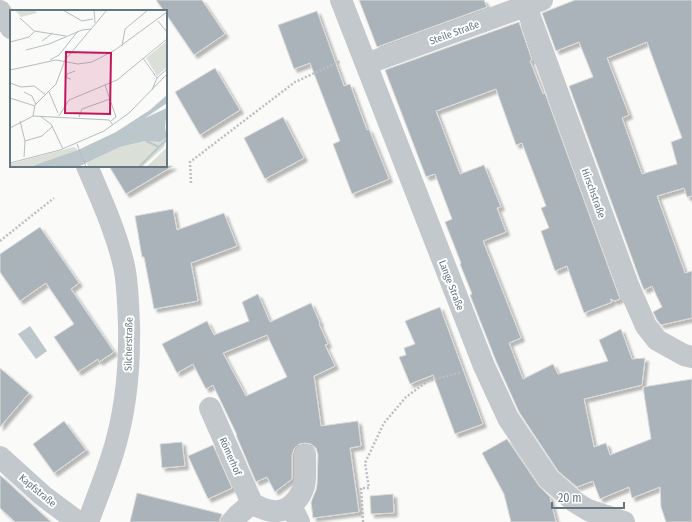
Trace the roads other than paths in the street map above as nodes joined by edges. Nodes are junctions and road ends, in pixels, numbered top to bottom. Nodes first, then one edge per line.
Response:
1 (341, 0) edge
2 (534, 3) edge
3 (0, 11) edge
4 (10, 26) edge
5 (366, 64) junction
6 (87, 167) edge
7 (692, 357) edge
8 (210, 408) dead end
9 (305, 455) dead end
10 (0, 457) edge
11 (252, 503) junction
12 (295, 514) edge
13 (78, 522) edge
14 (88, 522) edge
15 (232, 522) edge
16 (624, 522) edge

1 - 5 street, Lange Straße
2 - 5 street, Steile Straße
2 - 7 street, Hirschstraße
3 - 4 street
5 - 16 street, Lange Straße
6 - 14 street, Silcherstraße
8 - 11 street, Römerhof
9 - 12 street
10 - 13 street, Kapfstraße
11 - 12 street
11 - 15 street

